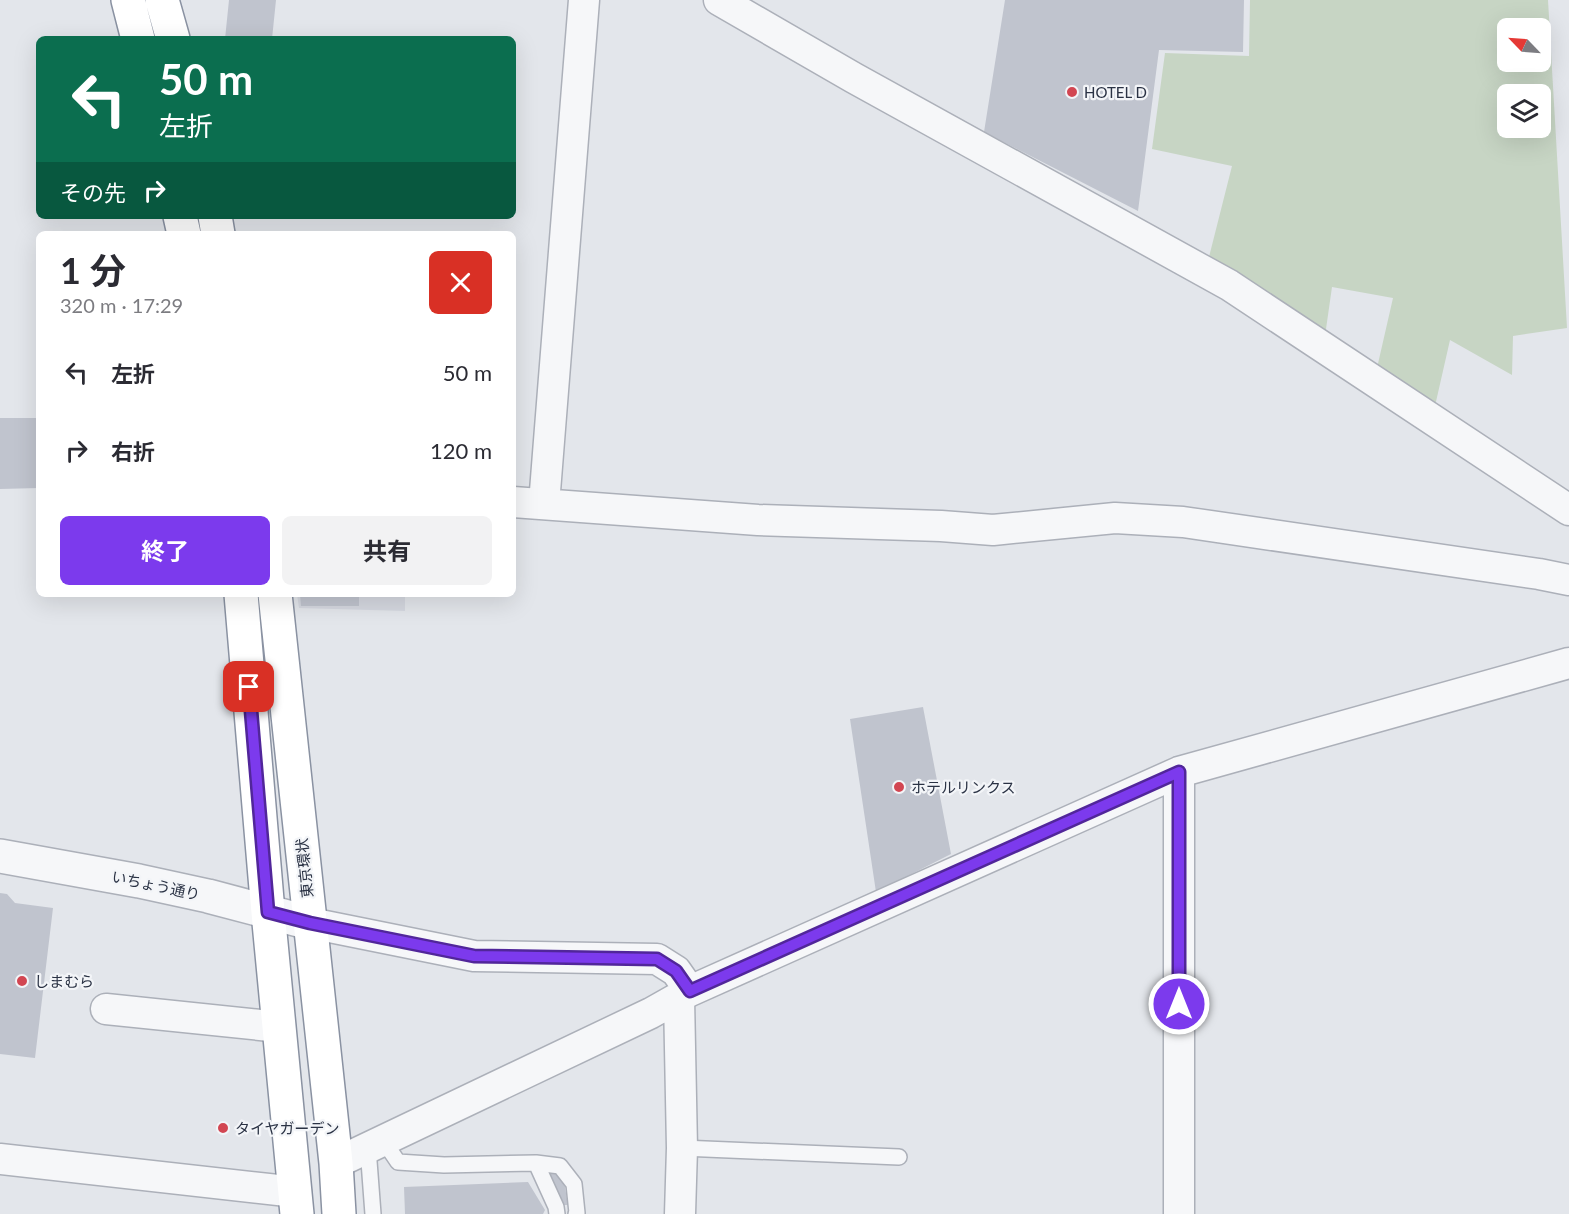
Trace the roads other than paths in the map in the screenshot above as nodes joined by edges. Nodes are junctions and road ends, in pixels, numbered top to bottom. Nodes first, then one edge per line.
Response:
1 (128, 0) edge
2 (162, 0) edge
3 (584, 0) edge
4 (719, 0) edge
5 (137, 36) edge
6 (172, 36) edge
7 (516, 502) edge
8 (544, 504) junction
9 (1569, 510) edge
10 (1569, 580) edge
11 (241, 597) edge
12 (275, 597) edge
13 (1569, 663) edge
14 (1179, 772) junction
15 (0, 856) edge
16 (268, 912) junction
17 (310, 923) junction
18 (685, 994) junction
19 (106, 1010) dead end
20 (280, 1027) junction
21 (376, 1144) junction
22 (682, 1148) junction
23 (899, 1157) dead end
24 (0, 1159) edge
25 (536, 1162) junction
26 (336, 1163) junction
27 (297, 1203) edge
28 (339, 1214) edge
29 (373, 1214) edge
30 (557, 1214) edge
31 (576, 1214) edge
32 (680, 1214) edge
33 (1179, 1214) edge

1 - 5 highway
2 - 6 highway
3 - 8 street
4 - 9 street
7 - 8 street
8 - 10 street
11 - 16 highway
12 - 17 highway, 東京環状
13 - 14 street
14 - 18 street
14 - 33 street
15 - 16 street, いちょう通り
16 - 17 street, いちょう通り
16 - 20 highway
17 - 18 street
17 - 26 highway, 東京環状
18 - 21 street
18 - 22 street
19 - 20 street
20 - 27 highway
21 - 25 lane
21 - 26 street
21 - 29 lane
22 - 23 lane
22 - 32 street
24 - 27 street
25 - 30 lane
25 - 31 lane
26 - 28 highway, 東京環状

